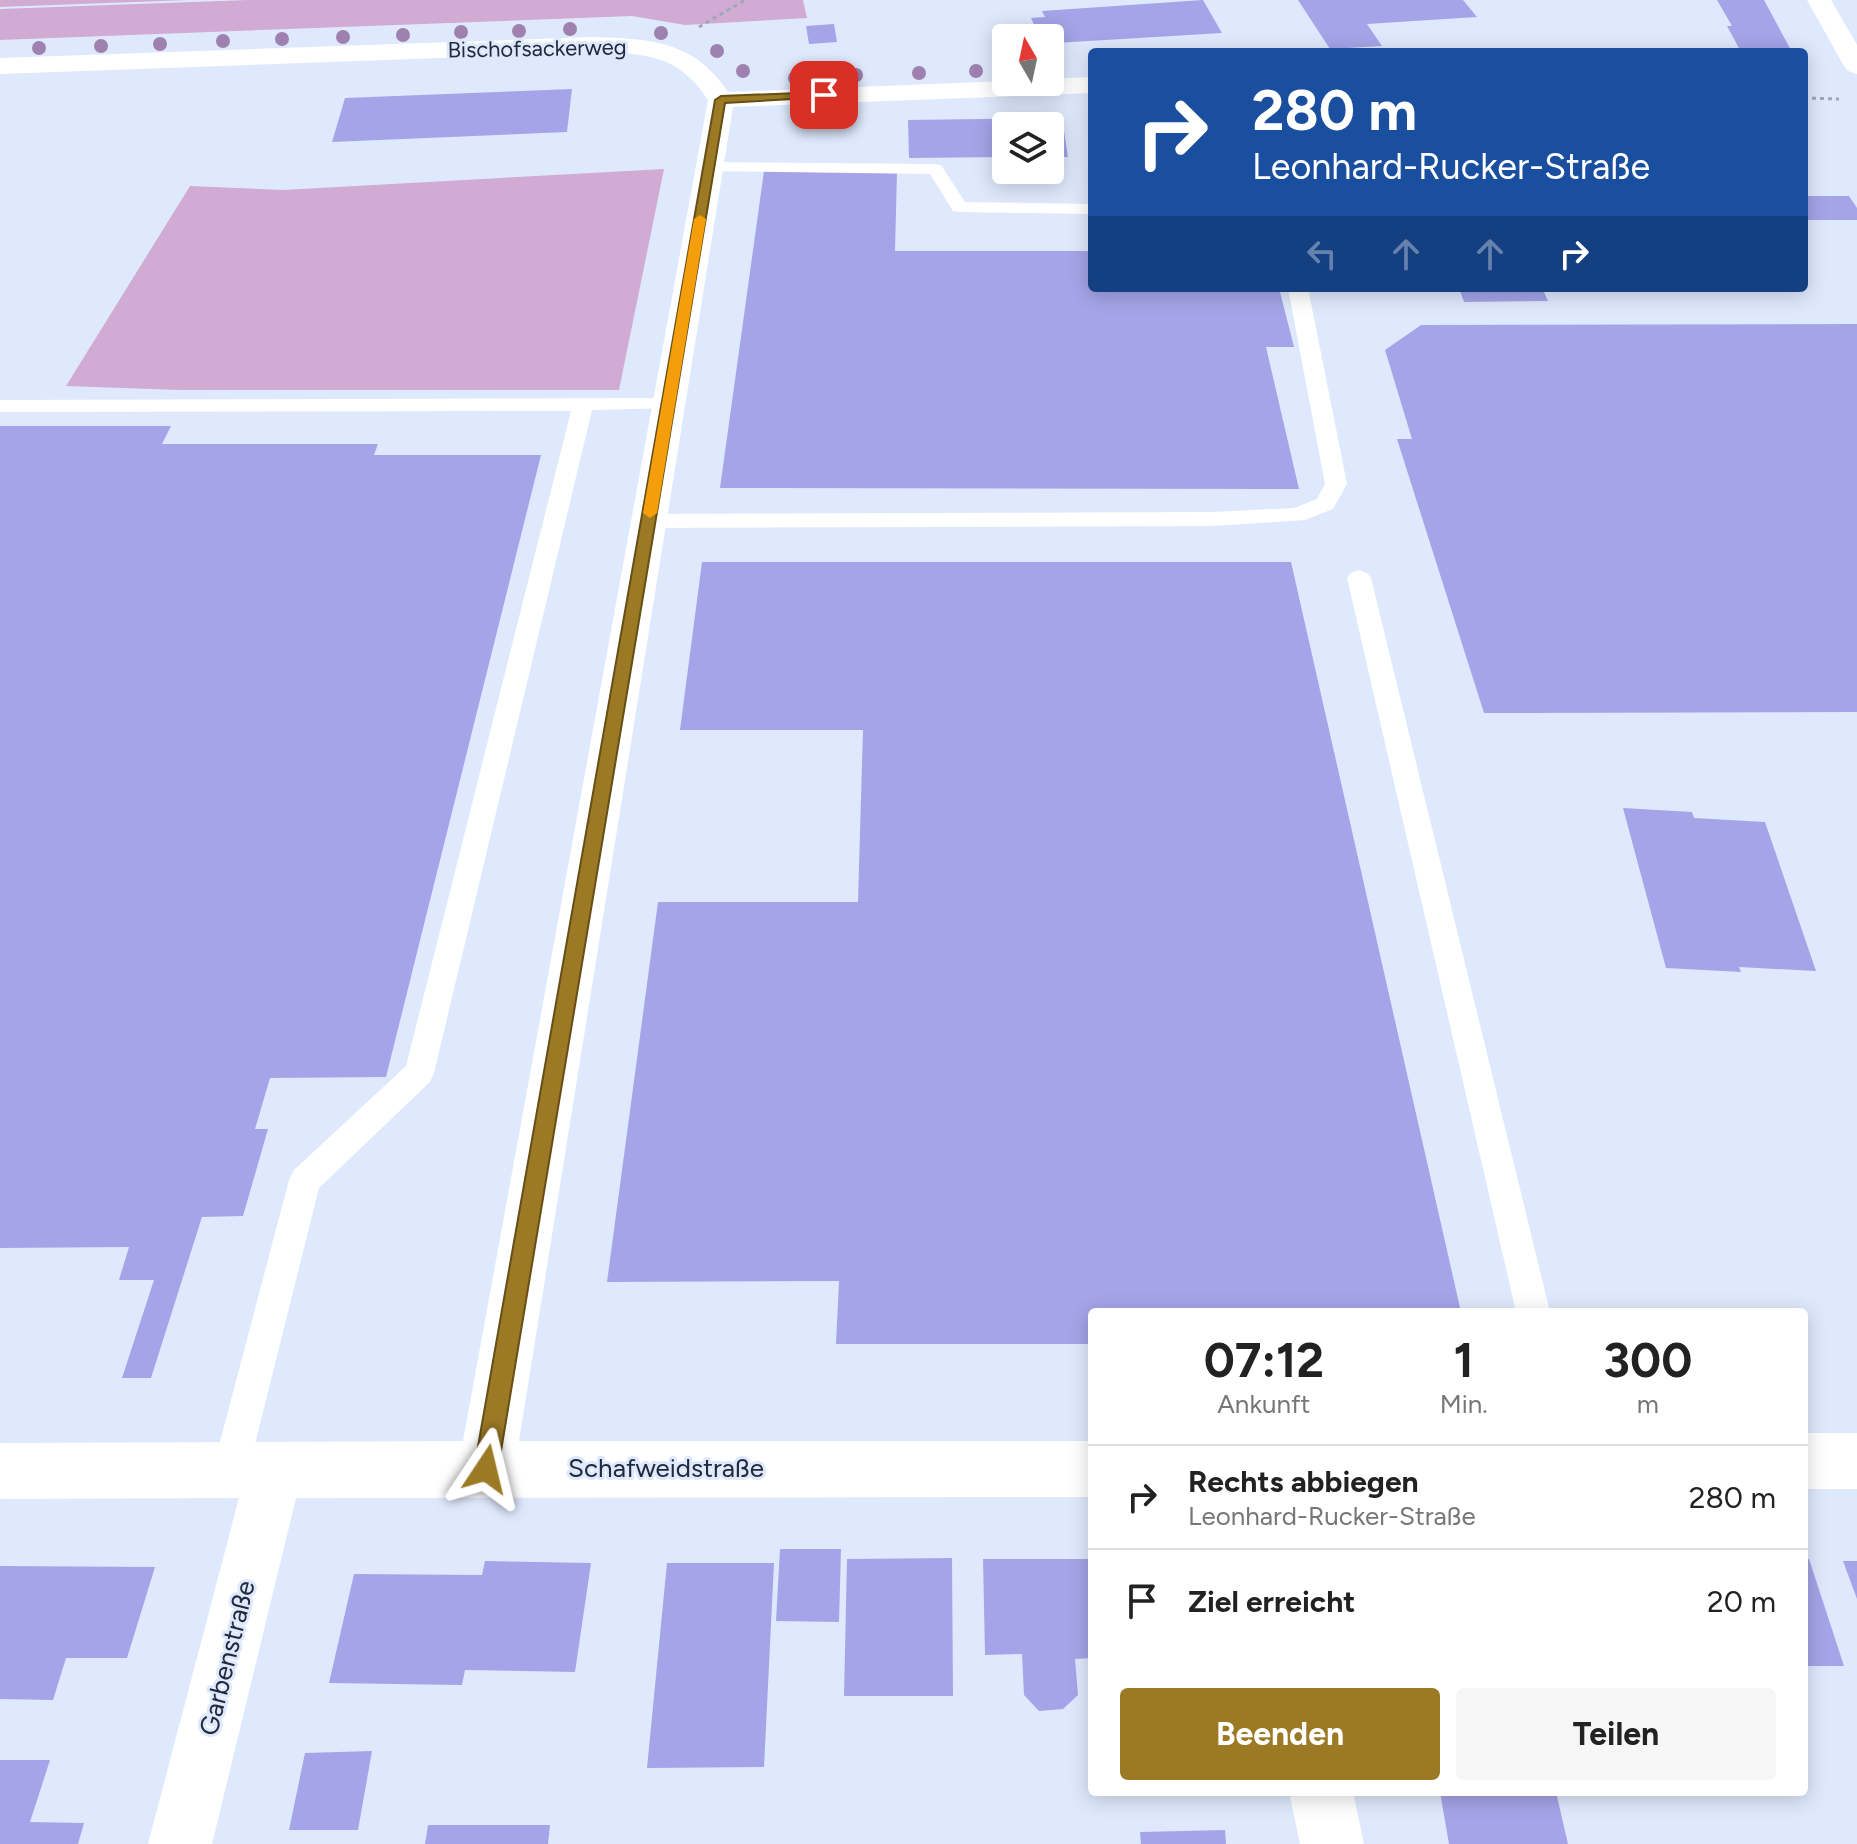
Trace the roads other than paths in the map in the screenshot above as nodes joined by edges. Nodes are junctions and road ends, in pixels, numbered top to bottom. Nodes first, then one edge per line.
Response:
1 (1826, 10) edge
2 (1857, 22) edge
3 (0, 66) edge
4 (1857, 66) edge
5 (1088, 85) edge
6 (721, 100) junction
7 (709, 167) junction
8 (1088, 209) edge
9 (1299, 292) edge
10 (669, 404) junction
11 (583, 405) junction
12 (0, 406) edge
13 (648, 521) junction
14 (1359, 578) dead end
15 (1532, 1308) edge
16 (1808, 1461) edge
17 (1857, 1461) edge
18 (486, 1469) junction
19 (1088, 1469) edge
20 (0, 1471) edge
21 (252, 1472) junction
22 (1322, 1796) edge
23 (180, 1844) edge
24 (1332, 1844) edge

1 - 2 street
1 - 4 street
3 - 6 street, Bischofsackerweg
5 - 6 street
6 - 7 street
7 - 8 lane
7 - 10 street
9 - 13 lane
10 - 11 lane
10 - 13 street
11 - 12 lane
11 - 21 lane
13 - 18 street
14 - 15 lane
16 - 17 street
18 - 19 street, Schafweidstraße
18 - 21 street, Schafweidstraße
20 - 21 street, Schafweidstraße
21 - 23 street, Garbenstraße
22 - 24 street

